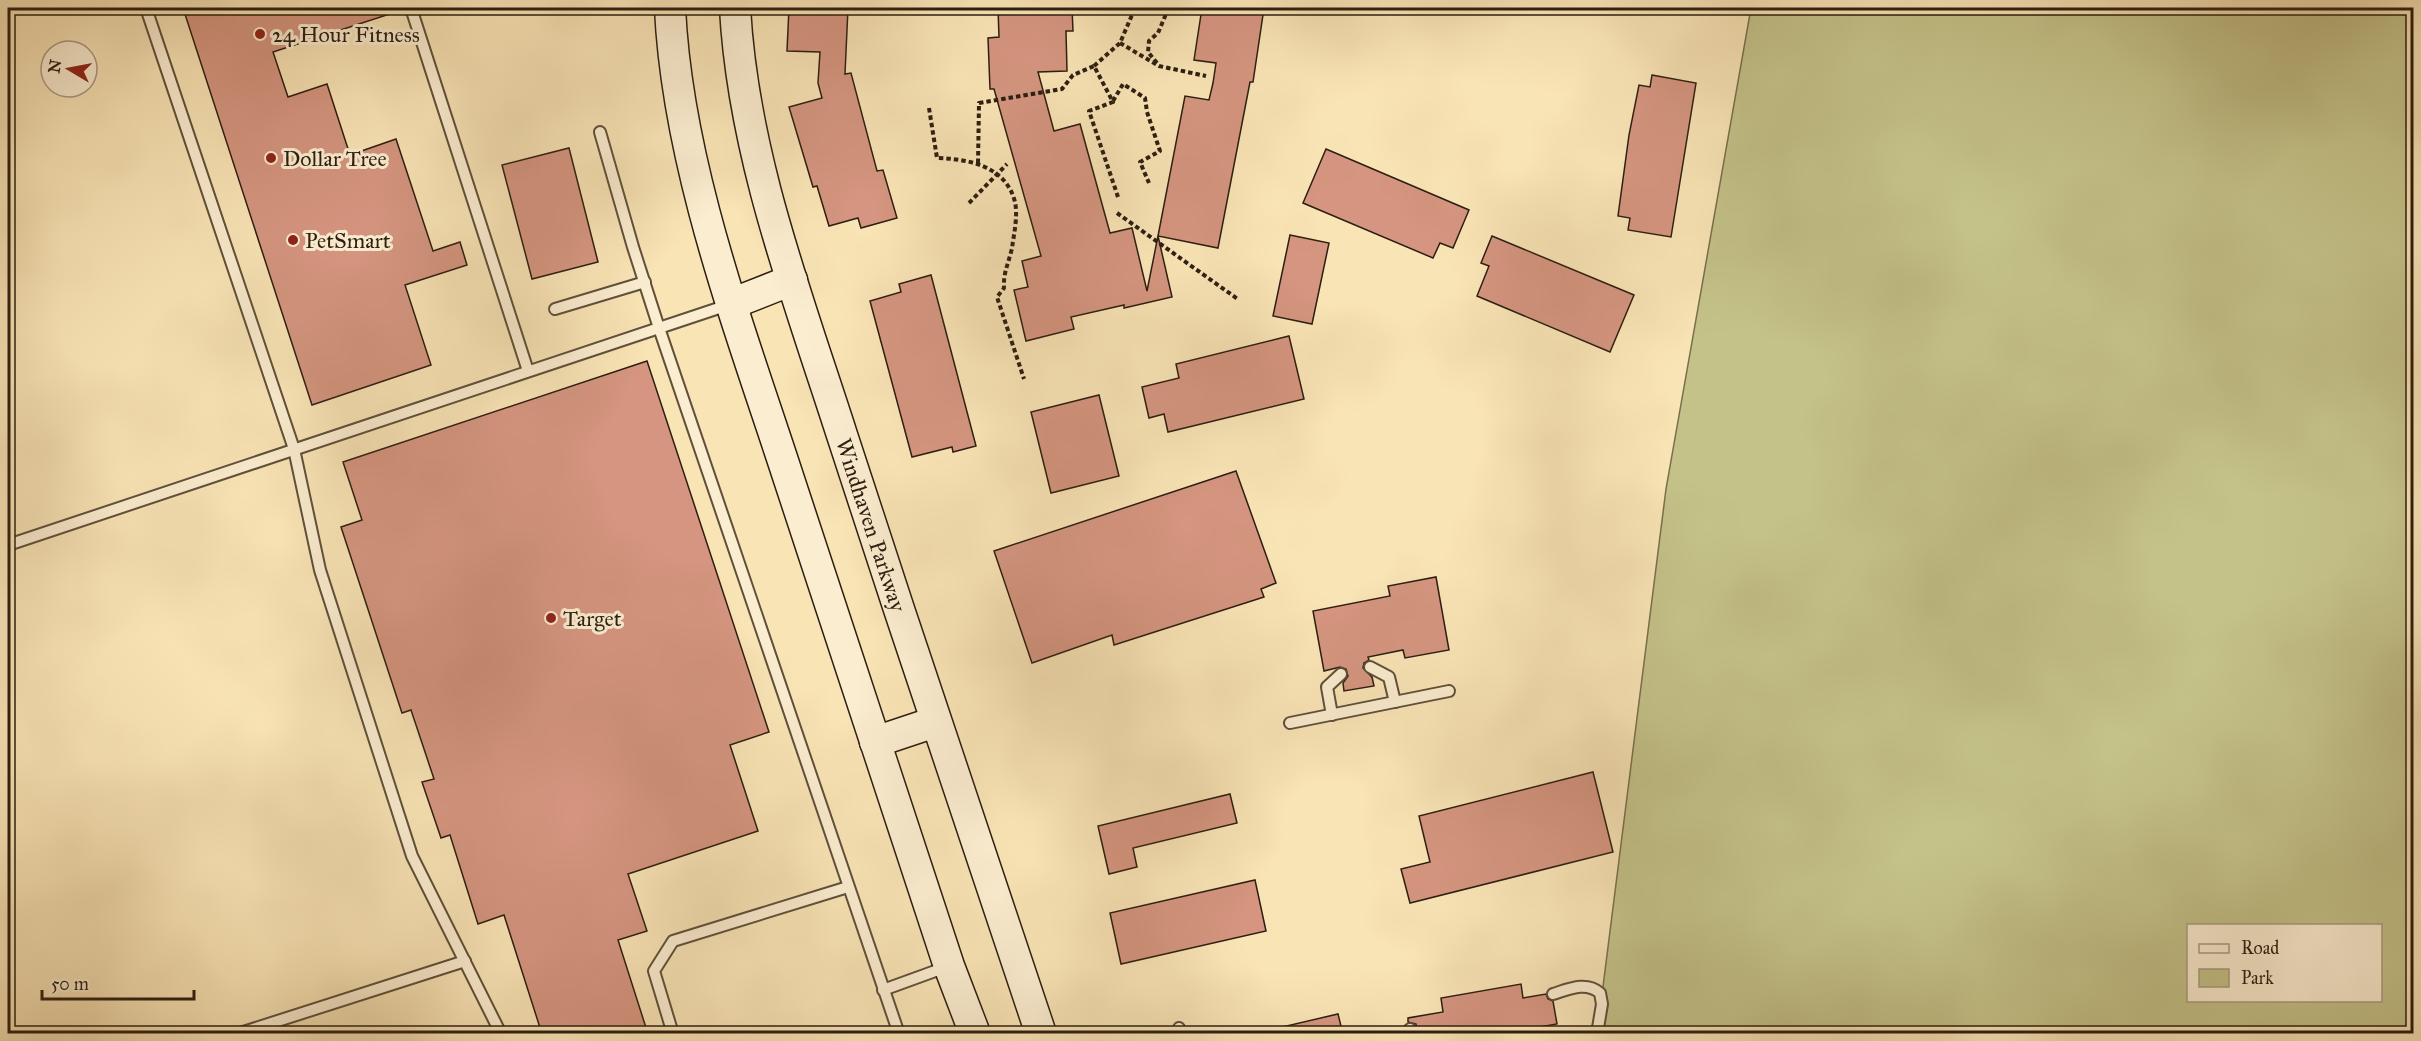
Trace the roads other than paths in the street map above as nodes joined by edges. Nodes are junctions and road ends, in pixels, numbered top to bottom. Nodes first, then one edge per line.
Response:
1 (146, 8) edge
2 (411, 8) edge
3 (670, 8) edge
4 (735, 8) edge
5 (600, 132) dead end
6 (792, 280) junction
7 (645, 282) junction
8 (731, 304) junction
9 (555, 309) dead end
10 (660, 328) junction
11 (528, 371) junction
12 (294, 450) junction
13 (8, 545) edge
14 (1370, 667) dead end
15 (1341, 674) dead end
16 (1449, 691) dead end
17 (1395, 702) junction
18 (1332, 715) junction
19 (935, 722) junction
20 (1290, 723) dead end
21 (875, 742) junction
22 (848, 887) junction
23 (465, 961) junction
24 (949, 966) junction
25 (883, 990) junction
26 (1553, 993) dead end
27 (237, 1034) edge
28 (501, 1034) edge
29 (673, 1034) edge
30 (899, 1034) edge
31 (975, 1034) edge
32 (1041, 1034) edge
33 (1597, 1034) edge

1 - 12 lane
2 - 11 lane
3 - 8 main road
4 - 6 main road, Windhaven Parkway
5 - 7 lane
6 - 8 main road
6 - 19 main road, Windhaven Parkway
7 - 9 lane
7 - 10 lane
8 - 10 lane
8 - 21 main road
10 - 11 lane
10 - 22 lane
11 - 12 lane
12 - 13 lane
12 - 23 lane
14 - 17 lane
15 - 18 lane
16 - 17 lane
17 - 18 lane
18 - 20 lane
19 - 21 main road
19 - 32 main road, Windhaven Parkway
21 - 24 main road
22 - 25 lane
22 - 29 lane
23 - 27 lane
23 - 28 lane
24 - 25 lane
24 - 31 main road
25 - 30 lane
26 - 33 lane

